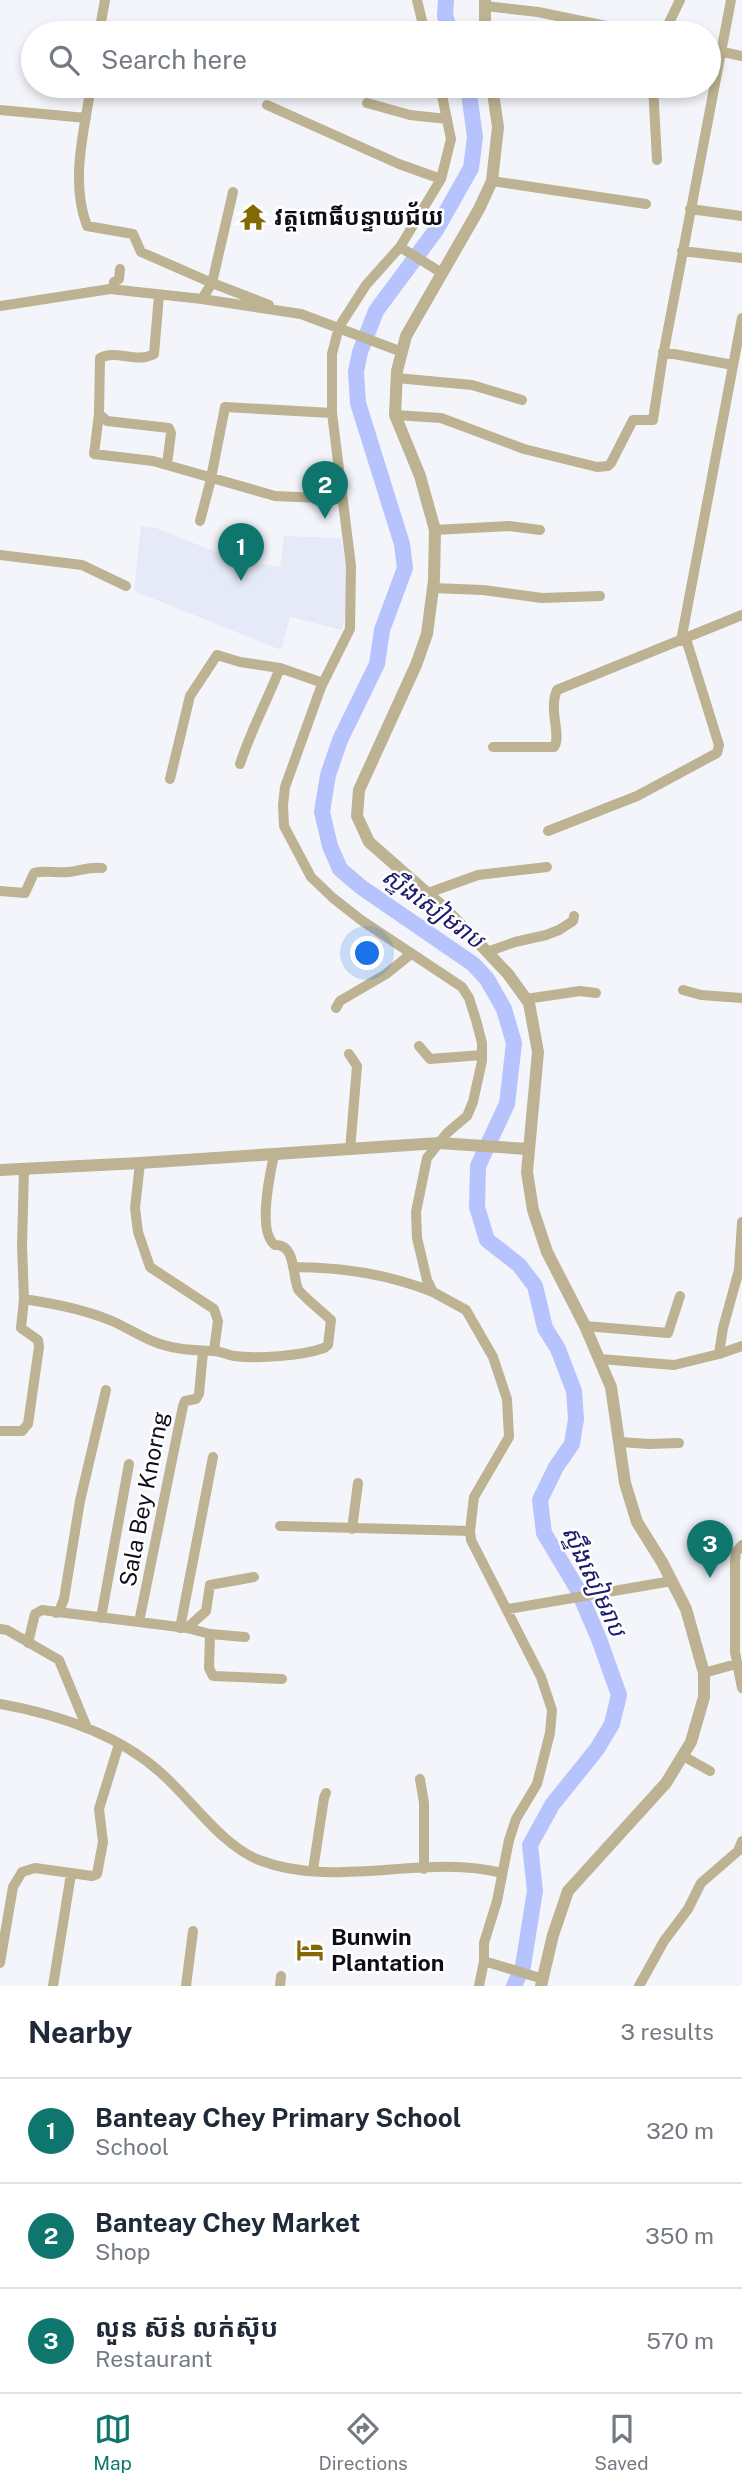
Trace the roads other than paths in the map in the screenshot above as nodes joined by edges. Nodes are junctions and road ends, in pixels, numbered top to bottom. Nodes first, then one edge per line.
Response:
1 (105, 0) edge
2 (417, 0) edge
3 (680, 0) edge
4 (731, 0) edge
5 (485, 3) edge
6 (101, 21) edge
7 (422, 21) edge
8 (485, 21) edge
9 (582, 21) edge
10 (670, 21) edge
11 (721, 47) edge
12 (721, 52) edge
13 (742, 56) edge
14 (89, 98) edge
15 (443, 98) edge
16 (493, 98) edge
17 (654, 98) edge
18 (711, 98) edge
19 (367, 103) dead end
20 (267, 106) dead end
21 (0, 110) edge
22 (86, 118) junction
23 (447, 119) junction
24 (657, 160) dead end
25 (441, 179) junction
26 (492, 181) junction
27 (233, 192) dead end
28 (646, 204) dead end
29 (690, 209) junction
30 (742, 216) edge
31 (403, 249) junction
32 (682, 251) junction
33 (742, 258) edge
34 (120, 269) dead end
35 (442, 273) junction
36 (212, 283) junction
37 (113, 289) junction
38 (159, 295) junction
39 (202, 299) junction
40 (0, 306) edge
41 (279, 309) junction
42 (742, 318) edge
43 (339, 327) junction
44 (402, 352) junction
45 (663, 352) junction
46 (733, 365) junction
47 (396, 378) junction
48 (522, 400) dead end
49 (332, 413) junction
50 (99, 414) junction
51 (395, 415) junction
52 (167, 464) junction
53 (212, 476) junction
54 (342, 499) junction
55 (200, 521) dead end
56 (435, 530) junction
57 (540, 530) dead end
58 (0, 555) edge
59 (126, 586) dead end
60 (433, 588) junction
61 (600, 596) dead end
62 (742, 615) edge
63 (683, 640) junction
64 (280, 668) junction
65 (323, 683) junction
66 (493, 747) dead end
67 (240, 764) dead end
68 (170, 779) dead end
69 (548, 831) dead end
70 (547, 867) dead end
71 (102, 868) dead end
72 (0, 891) edge
73 (428, 893) junction
74 (574, 916) dead end
75 (487, 952) junction
76 (411, 954) junction
77 (683, 990) dead end
78 (596, 993) dead end
79 (742, 998) edge
80 (526, 999) junction
81 (336, 1009) dead end
82 (419, 1046) dead end
83 (349, 1054) dead end
84 (482, 1055) junction
85 (443, 1143) junction
86 (527, 1149) junction
87 (350, 1150) junction
88 (274, 1154) junction
89 (140, 1163) junction
90 (24, 1169) junction
91 (0, 1170) edge
92 (742, 1222) edge
93 (740, 1266) edge
94 (293, 1267) junction
95 (433, 1292) junction
96 (680, 1296) dead end
97 (24, 1299) junction
98 (585, 1326) junction
99 (742, 1346) edge
100 (209, 1351) junction
101 (719, 1354) junction
102 (600, 1359) junction
103 (106, 1390) dead end
104 (0, 1431) edge
105 (620, 1442) junction
106 (679, 1443) dead end
107 (213, 1457) dead end
108 (129, 1464) dead end
109 (358, 1483) dead end
110 (280, 1526) dead end
111 (352, 1529) junction
112 (470, 1531) junction
113 (742, 1545) edge
114 (254, 1577) dead end
115 (672, 1581) junction
116 (508, 1609) junction
117 (57, 1613) junction
118 (101, 1618) junction
119 (139, 1622) junction
120 (183, 1628) junction
121 (0, 1629) edge
122 (211, 1634) junction
123 (245, 1637) dead end
124 (28, 1643) junction
125 (736, 1664) junction
126 (705, 1673) junction
127 (282, 1679) dead end
128 (742, 1688) edge
129 (0, 1704) edge
130 (87, 1728) junction
131 (119, 1744) junction
132 (683, 1756) junction
133 (710, 1771) dead end
134 (420, 1779) dead end
135 (327, 1793) dead end
136 (742, 1841) edge
137 (424, 1869) junction
138 (313, 1870) junction
139 (502, 1873) junction
140 (71, 1874) junction
141 (193, 1931) dead end
142 (489, 1963) junction
143 (0, 1964) edge
144 (539, 1980) edge
145 (53, 1986) edge
146 (186, 1986) edge
147 (479, 1986) edge
148 (639, 1986) edge

1 - 6 street
2 - 7 street
3 - 10 street
4 - 11 street
5 - 8 street
5 - 9 street
12 - 13 street
14 - 22 street
15 - 23 street
16 - 26 street
17 - 24 street
18 - 29 street
19 - 23 street
20 - 25 street
21 - 22 street
22 - 36 street
23 - 25 street
25 - 31 street
26 - 28 street
26 - 35 street
27 - 36 street
29 - 30 street
29 - 32 street
31 - 35 street
31 - 43 street
32 - 33 street
32 - 45 street
34 - 37 street
35 - 44 street
36 - 39 street
36 - 41 street
37 - 38 street
37 - 40 street
38 - 39 street
38 - 50 street
39 - 41 street
41 - 43 street
42 - 46 street
43 - 44 street
43 - 49 street
44 - 47 street
45 - 46 street
45 - 51 street
46 - 63 street
47 - 48 street
47 - 51 street
49 - 53 street
49 - 54 street
50 - 52 street
50 - 52 street
51 - 56 street
52 - 53 street
53 - 54 street
53 - 55 street
54 - 65 street
56 - 57 street
56 - 60 street
58 - 59 street
60 - 61 street
60 - 73 street
62 - 63 street
63 - 66 street
63 - 69 street
64 - 65 street
64 - 67 street
64 - 68 street
65 - 76 street
70 - 73 street
71 - 72 street
73 - 75 street
74 - 75 street
75 - 80 street
76 - 81 street
76 - 84 street
77 - 79 street
78 - 80 street
80 - 86 street
82 - 84 street
83 - 87 street
84 - 85 street
85 - 86 street
85 - 87 street
85 - 95 street
86 - 98 street
87 - 88 street
88 - 89 street
88 - 94 street
89 - 90 street
89 - 100 street, Sala Bey Knorng
90 - 91 street
90 - 97 street
92 - 93 street
93 - 101 street
94 - 95 street
94 - 100 street
95 - 112 street
96 - 98 street
97 - 100 street
97 - 104 street
98 - 102 street
99 - 101 street
100 - 119 street, Sala Bey Knorng
101 - 102 street
102 - 105 street
103 - 117 street
105 - 106 street
105 - 115 street
107 - 120 street
108 - 118 street
109 - 111 street
110 - 111 street
111 - 112 street
112 - 116 street
113 - 125 street
114 - 120 street
115 - 116 street
115 - 126 street
116 - 139 street
117 - 118 street
117 - 124 street
118 - 119 street
119 - 120 street
120 - 122 street
121 - 124 street
122 - 123 street
122 - 127 street
124 - 130 street
125 - 126 street
125 - 128 street
126 - 132 street
129 - 130 street
130 - 131 street
131 - 138 street
131 - 140 street
132 - 133 street
132 - 144 street
134 - 137 street
135 - 138 street
136 - 148 street
137 - 138 street
137 - 139 street
139 - 142 street
140 - 143 street
140 - 145 street
141 - 146 street
142 - 144 street
142 - 147 street

